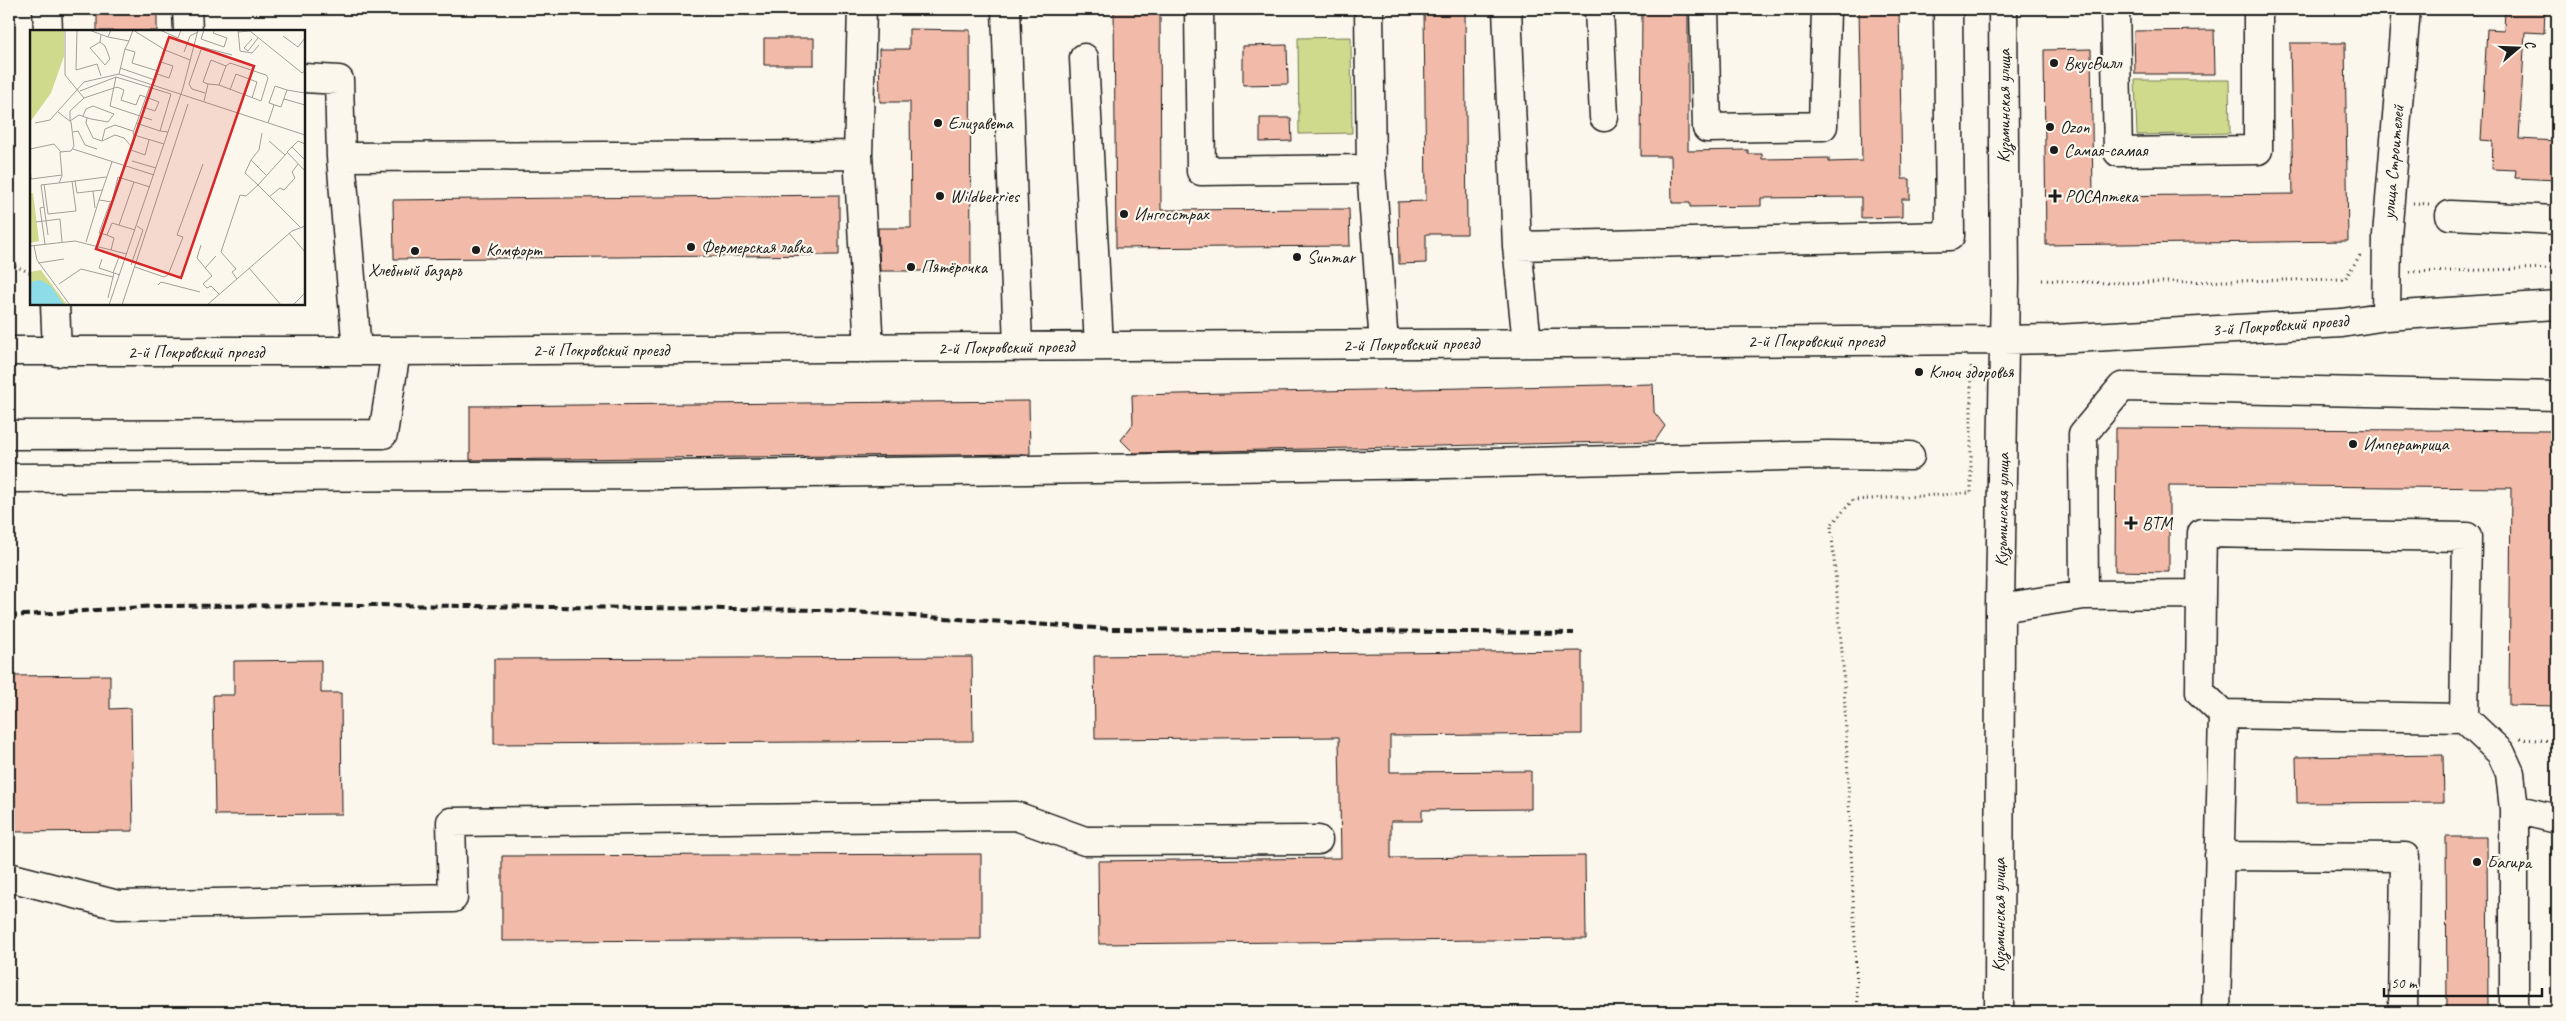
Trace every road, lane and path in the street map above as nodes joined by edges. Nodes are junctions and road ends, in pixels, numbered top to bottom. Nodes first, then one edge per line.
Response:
1 (47, 9) edge
2 (187, 9) edge
3 (862, 9) edge
4 (1006, 9) edge
5 (1199, 9) edge
6 (1369, 9) edge
7 (1507, 9) edge
8 (1599, 9) edge
9 (1704, 9) edge
10 (1826, 9) edge
11 (1948, 9) edge
12 (2009, 9) edge
13 (2115, 9) edge
14 (2258, 9) edge
15 (2406, 9) edge
16 (48, 30) edge
17 (188, 30) edge
18 (1084, 58) dead end
19 (305, 78) edge
20 (1604, 117) dead end
21 (858, 155) junction
22 (341, 157) junction
23 (1371, 169) junction
24 (2450, 215) dead end
25 (2557, 220) edge
26 (1517, 246) junction
27 (2364, 249) dead end
28 (16, 266) dead end
29 (2557, 268) edge
30 (2402, 272) dead end
31 (30, 273) edge
32 (2042, 280) dead end
33 (55, 305) edge
34 (2557, 305) edge
35 (2386, 316) junction
36 (2003, 340) junction
37 (1527, 343) junction
38 (1384, 344) junction
39 (1099, 346) junction
40 (1018, 347) junction
41 (868, 348) junction
42 (9, 351) edge
43 (357, 351) junction
44 (396, 351) junction
45 (57, 352) junction
46 (1971, 358) dead end
47 (2557, 396) edge
48 (9, 435) edge
49 (1910, 456) dead end
50 (9, 478) edge
51 (2201, 594) junction
52 (2084, 595) junction
53 (2000, 608) junction
54 (2222, 714) junction
55 (2464, 718) junction
56 (2514, 809) junction
57 (2557, 819) edge
58 (1318, 840) dead end
59 (2219, 856) junction
60 (9, 877) edge
61 (1858, 1012) edge
62 (1999, 1012) edge
63 (2216, 1012) edge
64 (2403, 1012) edge
65 (2514, 1012) edge

1 - 16 street
2 - 17 street
3 - 21 street
4 - 40 street
5 - 23 street
6 - 23 street
7 - 26 street
8 - 20 street
9 - 10 street
11 - 26 street
12 - 36 street, Кузьминская улица
13 - 14 street
15 - 35 street, улица Строителей
18 - 39 street
19 - 22 street
21 - 22 street
21 - 41 street
22 - 43 street
23 - 38 street
24 - 25 street
26 - 37 street
27 - 32 path
28 - 31 path
29 - 30 path
33 - 45 street
34 - 35 street, 3-й Покровский проезд
35 - 36 street, 3-й Покровский проезд
36 - 37 street, 2-й Покровский проезд
36 - 53 street, Кузьминская улица
37 - 38 street, 2-й Покровский проезд
38 - 39 street, 2-й Покровский проезд
39 - 40 street, 2-й Покровский проезд
40 - 41 street, 2-й Покровский проезд
41 - 44 street, 2-й Покровский проезд
42 - 45 street, 2-й Покровский проезд
43 - 44 street, 2-й Покровский проезд
43 - 45 street, 2-й Покровский проезд
44 - 48 street
46 - 61 path
47 - 52 street
49 - 50 street
51 - 52 street
51 - 54 street
51 - 55 street
52 - 53 street
53 - 62 street, Кузьминская улица
54 - 55 street
54 - 59 street
55 - 56 street
56 - 57 street
56 - 65 street
58 - 60 street
59 - 63 street
59 - 64 street

